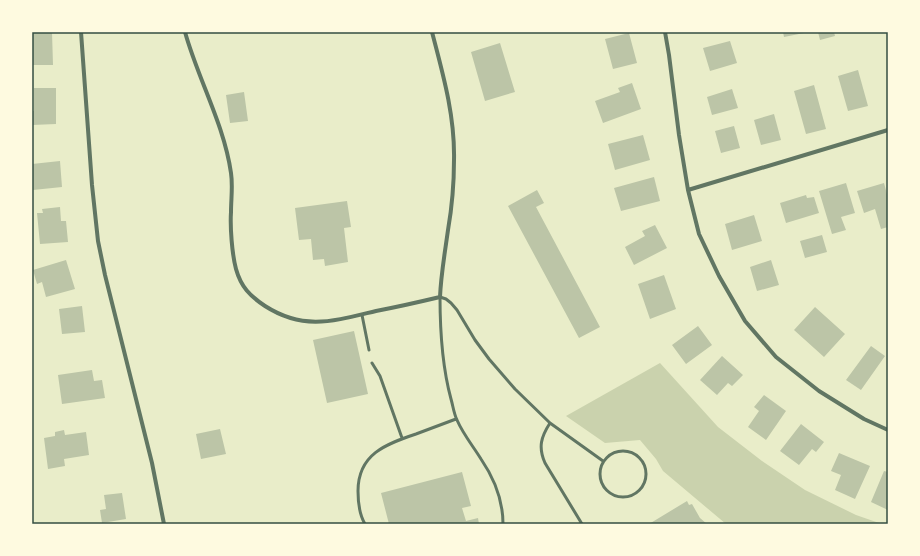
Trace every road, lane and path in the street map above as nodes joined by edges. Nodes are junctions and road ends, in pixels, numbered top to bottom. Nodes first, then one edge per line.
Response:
1 (80, 32) edge
2 (185, 32) edge
3 (432, 32) edge
4 (665, 32) edge
5 (888, 130) edge
6 (688, 190) junction
7 (440, 296) junction
8 (362, 315) junction
9 (370, 350) dead end
10 (372, 363) dead end
11 (456, 419) junction
12 (550, 423) junction
13 (888, 430) edge
14 (402, 438) junction
15 (603, 461) junction
16 (164, 524) edge
17 (365, 524) edge
18 (503, 524) edge
19 (582, 524) edge

1 - 16 street
2 - 8 street
3 - 7 street
4 - 6 street
5 - 6 street
6 - 13 street
7 - 8 street
7 - 11 lane
7 - 12 lane
8 - 9 lane
10 - 14 lane
11 - 14 lane
11 - 18 lane
12 - 15 lane
12 - 19 lane
14 - 17 lane
15 - 15 lane

